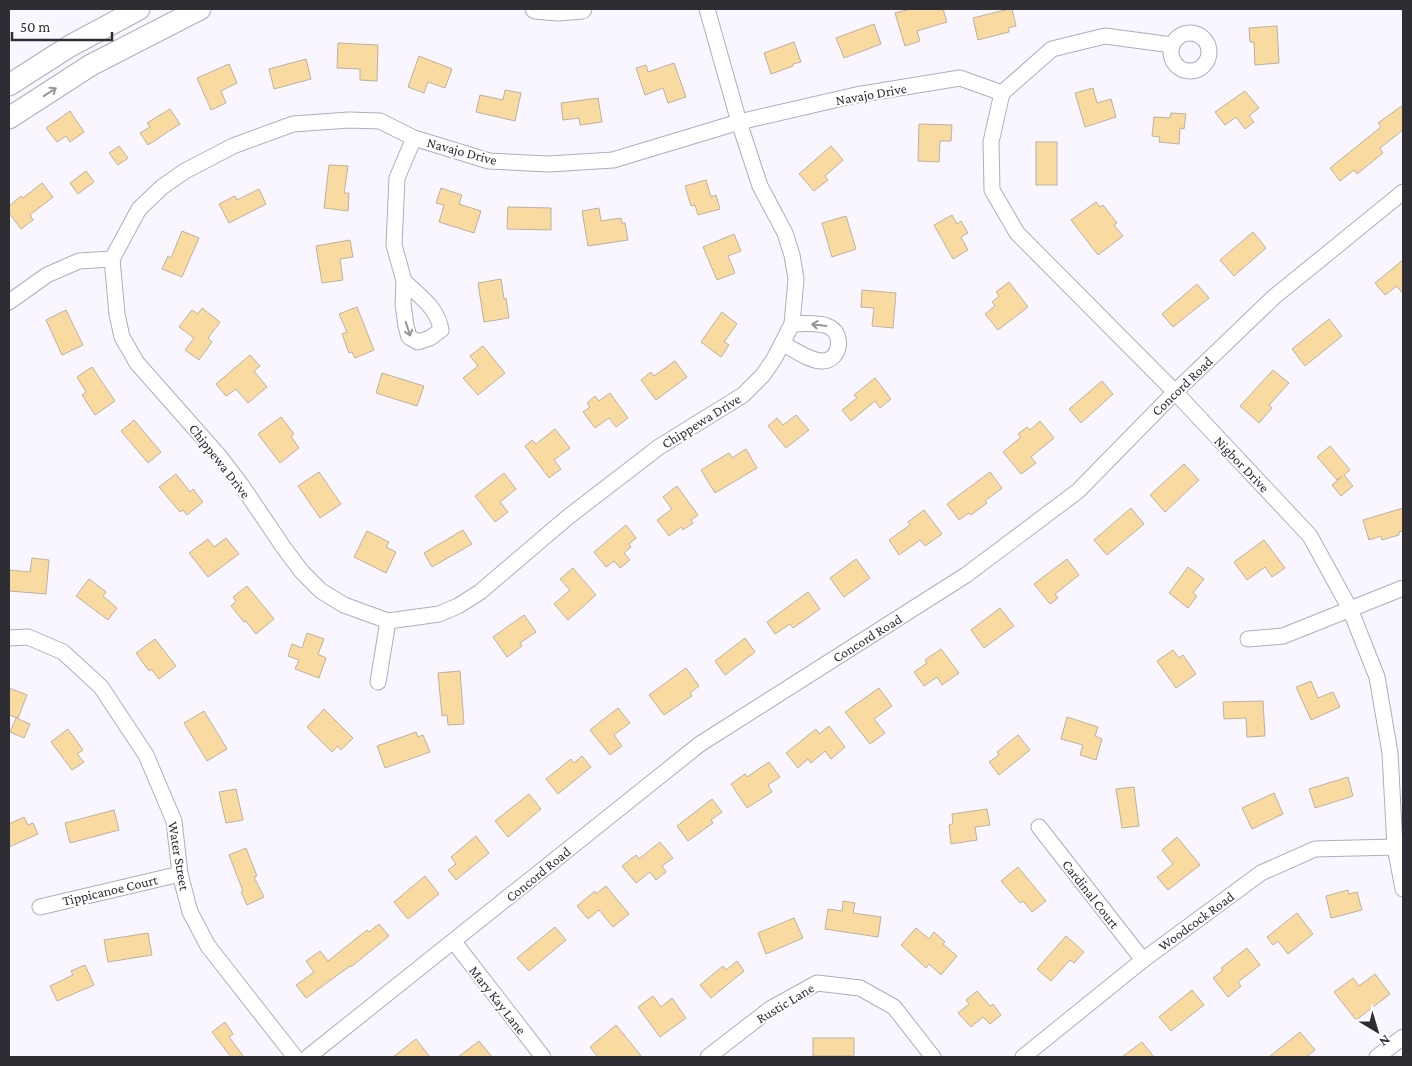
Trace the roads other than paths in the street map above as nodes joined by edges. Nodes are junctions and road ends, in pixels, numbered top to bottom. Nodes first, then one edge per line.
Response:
1 (200, 9) edge
2 (535, 9) edge
3 (582, 9) edge
4 (707, 9) edge
5 (138, 10) edge
6 (147, 36) junction
7 (1172, 45) dead end
8 (9, 85) edge
9 (1002, 93) junction
10 (9, 118) edge
11 (739, 122) junction
12 (414, 138) junction
13 (1403, 192) edge
14 (112, 259) junction
15 (404, 281) dead end
16 (9, 302) edge
17 (792, 324) junction
18 (783, 344) junction
19 (1175, 392) junction
20 (1403, 588) edge
21 (1350, 609) junction
22 (388, 621) junction
23 (9, 638) edge
24 (1248, 639) dead end
25 (378, 682) dead end
26 (1039, 827) dead end
27 (1395, 847) junction
28 (180, 874) junction
29 (1403, 889) edge
30 (40, 907) dead end
31 (454, 942) junction
32 (1143, 960) junction
33 (1403, 1037) edge
34 (295, 1057) edge
35 (308, 1057) edge
36 (543, 1057) edge
37 (708, 1057) edge
38 (933, 1057) edge
39 (1023, 1057) edge
40 (1377, 1057) edge

1 - 6 main road
2 - 3 street
4 - 11 street, Chippewa Drive
5 - 6 main road
5 - 8 main road
10 -> 6 main road
7 - 9 street
9 - 11 street, Navajo Drive
9 - 19 street, Nigbor Drive
11 - 12 street, Navajo Drive
11 - 17 street, Chippewa Drive
12 - 14 street, Navajo Drive
12 - 15 street
13 - 19 street, Concord Road
14 - 16 street
14 - 22 street, Chippewa Drive
17 - 18 street, Chippewa Drive
18 -> 17 street
18 - 22 street, Chippewa Drive
19 - 21 street, Nigbor Drive
19 - 31 street, Concord Road
20 - 21 street
21 - 24 street
21 - 27 street, Nigbor Drive
22 - 25 street
23 - 28 street, Water Street
26 - 32 street, Cardinal Court
27 - 29 street, Nigbor Drive
27 - 32 street, Woodcock Road
28 - 30 street, Tippicanoe Court
28 - 34 street, Water Street
31 - 35 street, Concord Road
31 - 36 street, Mary Kay Lane
32 - 39 street, Woodcock Road
33 - 40 street
37 - 38 street, Rustic Lane

